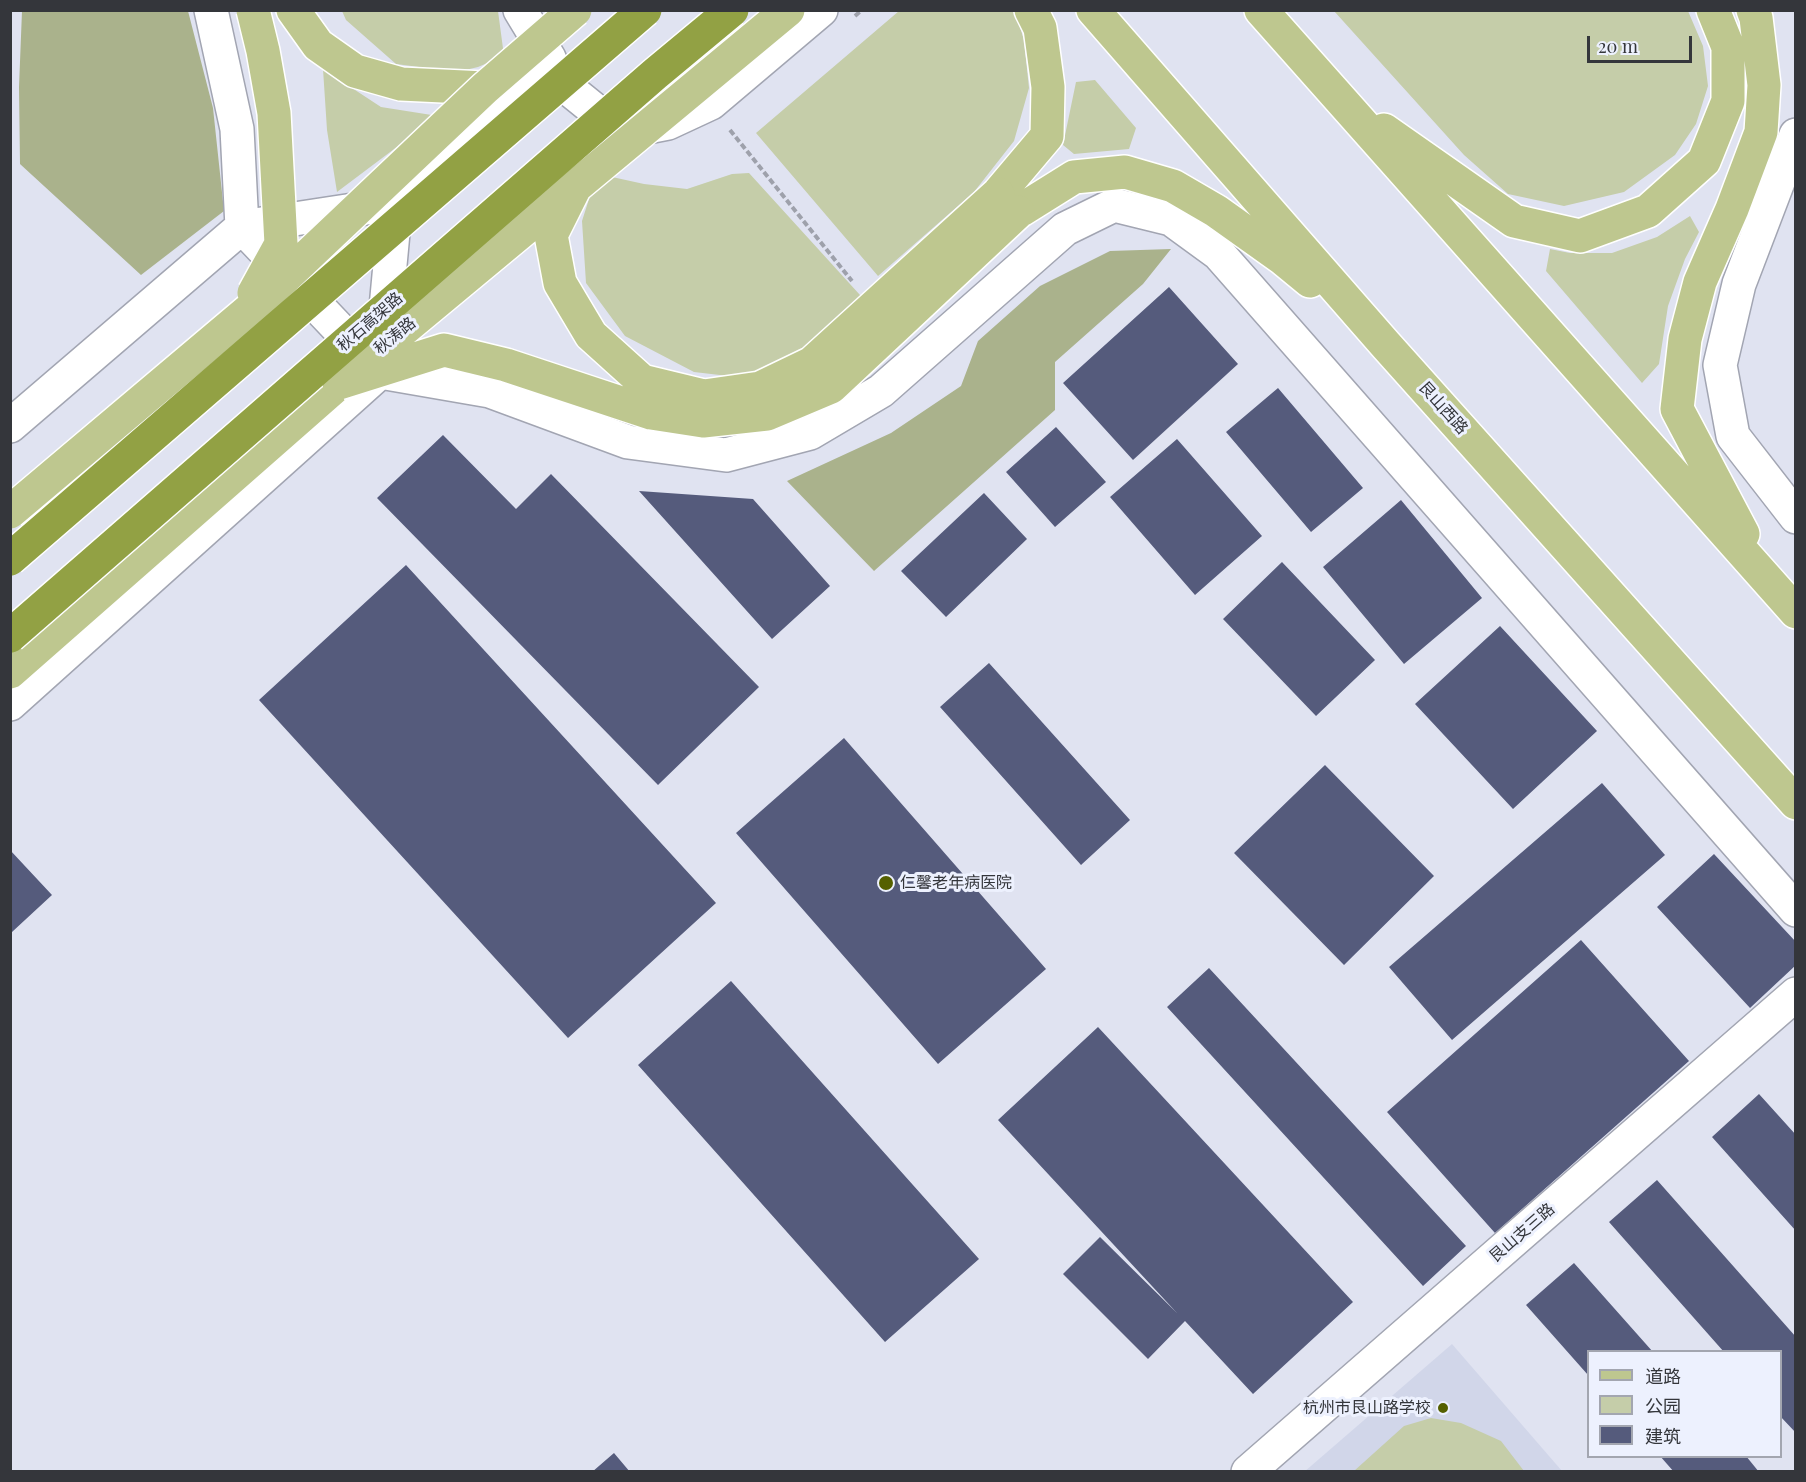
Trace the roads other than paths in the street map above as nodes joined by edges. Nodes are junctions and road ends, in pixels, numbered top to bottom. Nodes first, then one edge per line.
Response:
1 (211, 10) edge
2 (253, 10) edge
3 (293, 10) edge
4 (520, 10) edge
5 (575, 10) edge
6 (645, 10) edge
7 (732, 10) edge
8 (788, 10) edge
9 (821, 10) edge
10 (1031, 10) edge
11 (1093, 10) edge
12 (1261, 10) edge
13 (1713, 10) edge
14 (1753, 10) edge
15 (554, 69) junction
16 (485, 88) junction
17 (1338, 98) junction
18 (1796, 135) edge
19 (574, 189) junction
20 (242, 227) junction
21 (241, 317) junction
22 (1385, 344) junction
23 (380, 372) junction
24 (339, 383) junction
25 (10, 426) edge
26 (10, 512) edge
27 (1796, 518) edge
28 (10, 559) edge
29 (1768, 581) junction
30 (1796, 612) edge
31 (10, 636) edge
32 (10, 672) edge
33 (10, 704) edge
34 (1796, 804) edge
35 (1796, 910) edge
36 (1796, 994) edge
37 (1248, 1472) edge

1 - 20 street
2 - 21 main road, bridge
3 - 16 main road
4 - 15 street
5 - 16 main road, bridge
6 - 28 highway, bridge
7 - 31 highway, 秋石高架路, bridge
8 - 19 main road, 秋涛路, bridge
9 - 15 street
10 - 19 main road, bridge
11 - 22 main road, 艮山西路
12 - 17 main road
13 - 17 main road
14 - 29 main road
15 - 20 street
15 - 23 street
16 - 21 main road, bridge
17 - 29 main road
18 - 27 street
19 - 24 main road, 秋涛路, bridge
20 - 23 street
20 - 25 street
21 - 26 main road, bridge
22 - 24 main road, bridge
22 - 34 main road, 艮山西路
23 - 33 street
23 - 35 street
24 - 32 main road, 秋涛路
29 - 30 main road
36 - 37 street, 艮山支三路

